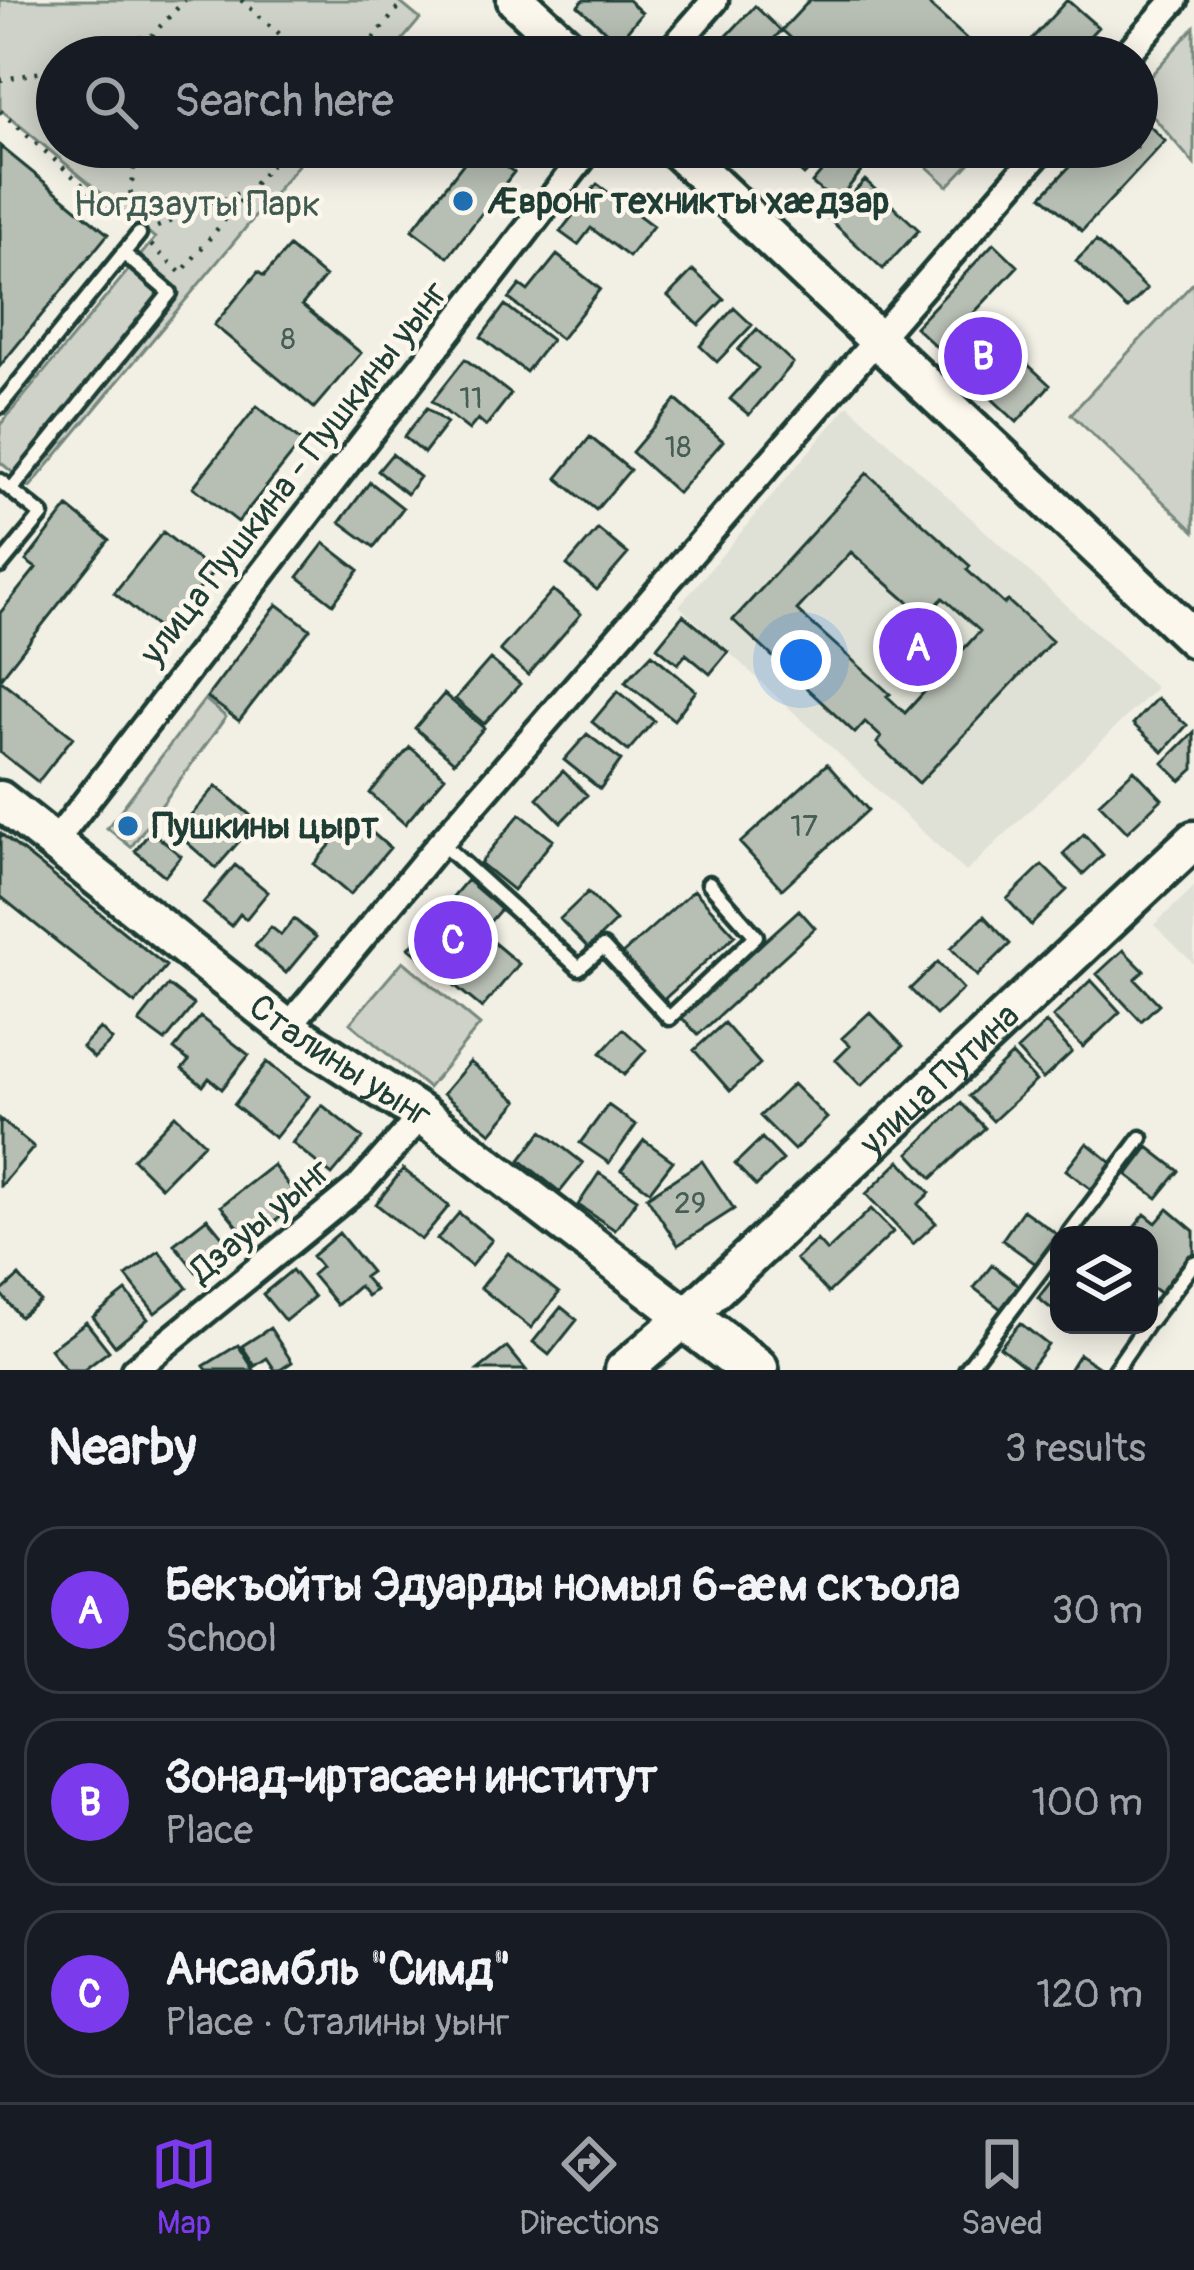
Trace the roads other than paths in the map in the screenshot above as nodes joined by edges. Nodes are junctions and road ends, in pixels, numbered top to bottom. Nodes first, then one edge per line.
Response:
1 (516, 0) edge
2 (716, 0) edge
3 (1175, 0) edge
4 (555, 36) edge
5 (684, 36) edge
6 (1143, 36) edge
7 (575, 168) edge
8 (696, 168) edge
9 (1025, 168) edge
10 (139, 235) road end
11 (123, 254) junction
12 (874, 338) junction
13 (0, 406) edge
14 (6, 486) edge
15 (0, 566) edge
16 (1194, 639) edge
17 (0, 800) edge
18 (1194, 840) edge
19 (440, 842) junction
20 (54, 843) junction
21 (709, 883) dead end
22 (287, 1028) junction
23 (422, 1115) junction
24 (1141, 1138) dead end
25 (1075, 1226) edge
26 (1050, 1259) edge
27 (1194, 1264) edge
28 (1158, 1310) edge
29 (686, 1317) junction
30 (1140, 1334) edge
31 (134, 1370) edge
32 (624, 1370) edge
33 (755, 1370) edge
34 (966, 1370) edge
35 (1115, 1370) edge

1 - 4 street
2 - 5 street
3 - 6 street
7 - 20 street, улица Пушкина - Пушкины уынг
8 - 12 street
9 - 12 street
10 - 11 lane
11 - 13 lane
11 - 14 lane
12 - 16 street
12 - 19 street
14 - 15 lane
17 - 20 street, Сталины уынг
18 - 29 street, улица Путина
19 - 21 lane
19 - 22 street
20 - 22 street, Сталины уынг
22 - 23 street, Сталины уынг
23 - 29 street, Сталины уынг
23 - 31 street, Дзауы уынг
24 - 25 lane
26 - 34 lane
27 - 28 lane
29 - 32 street, улица Путина
29 - 33 highway
30 - 35 lane

